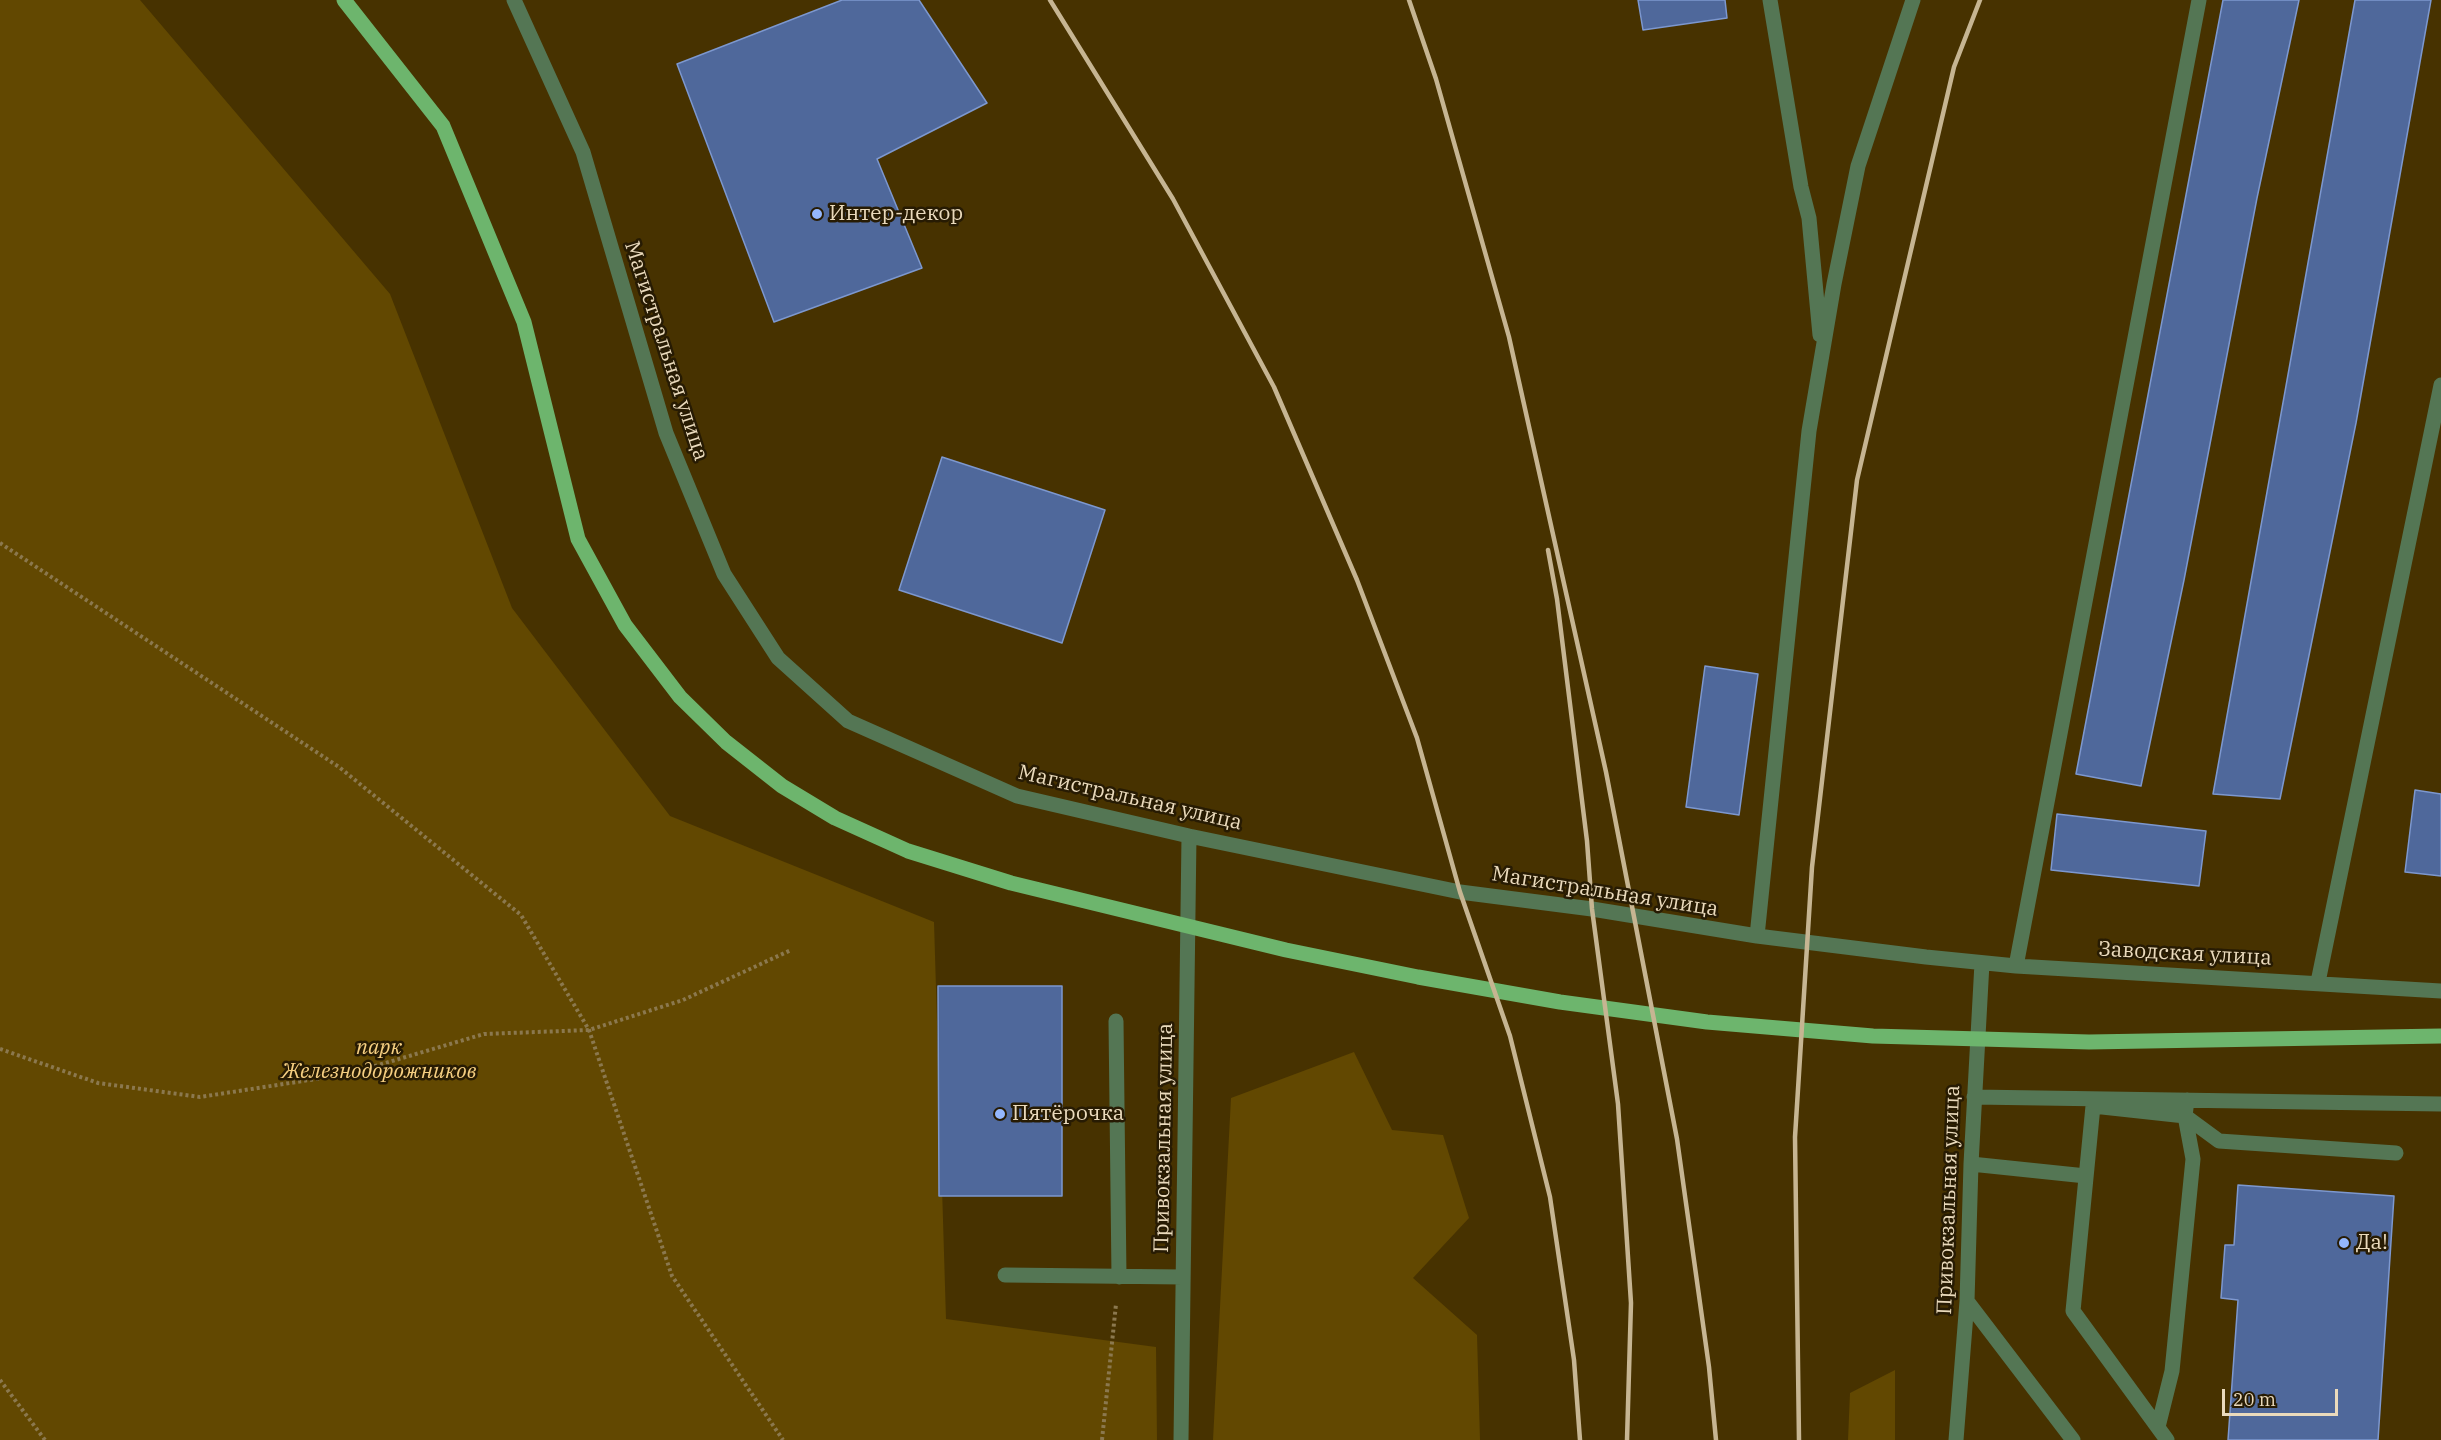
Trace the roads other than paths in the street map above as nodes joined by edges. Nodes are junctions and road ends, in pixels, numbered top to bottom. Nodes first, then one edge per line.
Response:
1 (344, 0) edge
2 (514, 0) edge
3 (1770, 0) edge
4 (1913, 0) edge
5 (2199, 0) edge
6 (1822, 354) junction
7 (2441, 385) edge
8 (1189, 836) junction
9 (1757, 936) junction
10 (1926, 957) joint
11 (1982, 963) junction
12 (2016, 966) junction
13 (2318, 982) junction
14 (2441, 991) edge
15 (1116, 1021) dead end
16 (2441, 1036) edge
17 (1974, 1097) junction
18 (2187, 1100) junction
19 (2441, 1104) edge
20 (2185, 1116) junction
21 (2396, 1153) dead end
22 (1971, 1164) junction
23 (2086, 1176) junction
24 (1005, 1275) dead end
25 (1119, 1277) junction
26 (1183, 1277) junction
27 (1967, 1301) junction
28 (2158, 1427) junction
29 (1181, 1440) edge
30 (1956, 1440) edge
31 (2073, 1440) edge
32 (2168, 1440) edge

1 - 16 main road
2 - 8 street, Магистральная улица
3 - 6 street
4 - 6 street
5 - 12 street
6 - 9 street
7 - 13 street
8 - 9 street, Магистральная улица
8 - 26 street, Привокзальная улица
9 - 10 street, Магистральная улица
10 - 11 street, Заводская улица
11 - 12 street, Заводская улица
11 - 17 street, Привокзальная улица
12 - 13 street, Заводская улица
13 - 14 street, Заводская улица
15 - 25 street
17 - 18 street
17 - 22 street, Привокзальная улица
18 - 19 street
18 - 20 street
20 - 21 street
20 - 23 street
20 - 28 street
22 - 23 street
22 - 27 street, Привокзальная улица
23 - 28 street
24 - 25 street
25 - 26 street
26 - 29 street, Привокзальная улица
27 - 30 street, Привокзальная улица
27 - 31 street
28 - 32 street

